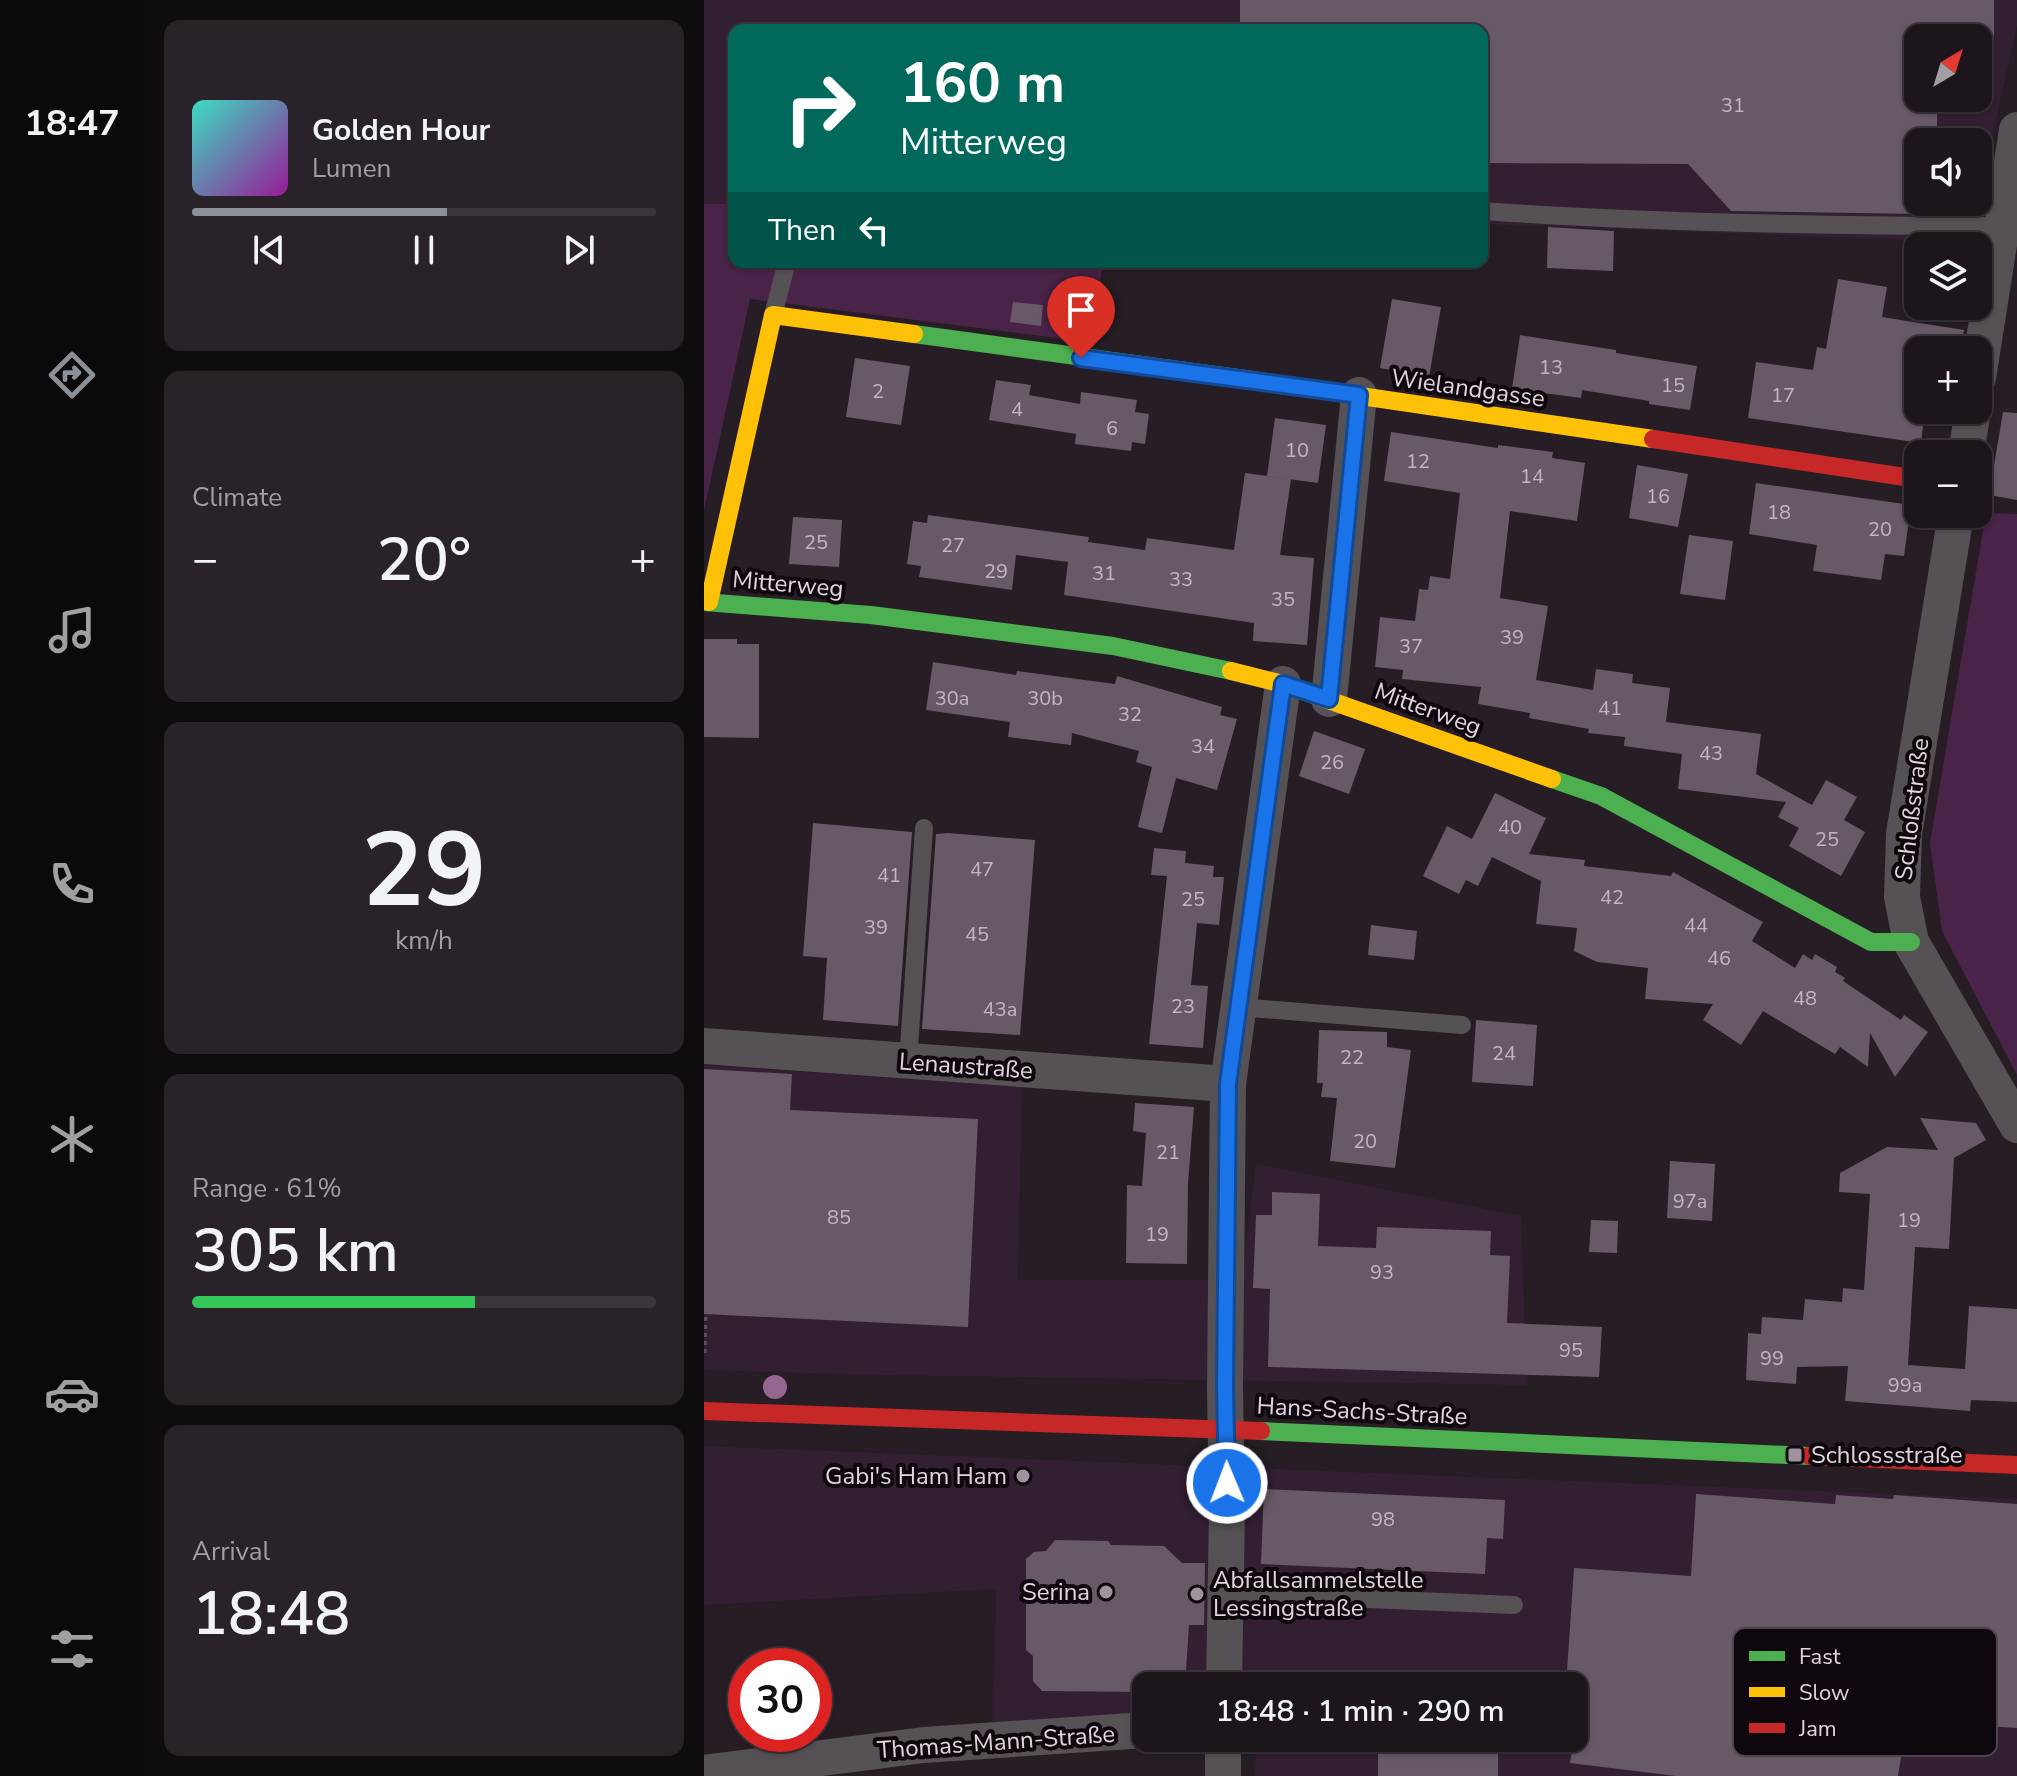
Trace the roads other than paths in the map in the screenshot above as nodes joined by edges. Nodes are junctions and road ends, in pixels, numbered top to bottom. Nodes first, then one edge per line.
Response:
1 (2017, 130) edge
2 (1488, 211) edge
3 (2009, 227) edge
4 (785, 268) edge
5 (773, 315) junction
6 (1987, 336) edge
7 (1359, 395) junction
8 (1904, 477) edge
9 (1954, 528) edge
10 (707, 602) edge
11 (1283, 684) junction
12 (1329, 699) junction
13 (924, 828) dead end
14 (1911, 942) junction
15 (1238, 1007) junction
16 (1462, 1025) dead end
17 (704, 1046) edge
18 (908, 1062) junction
19 (1228, 1084) junction
20 (2017, 1125) edge
21 (704, 1411) edge
22 (1226, 1429) junction
23 (2017, 1465) edge
24 (1225, 1593) junction
25 (1514, 1605) dead end
26 (1224, 1672) edge
27 (1132, 1731) edge
28 (1223, 1752) edge
29 (704, 1773) edge
30 (1223, 1776) edge

1 - 3 street
2 - 3 lane
3 - 6 street
4 - 5 lane
5 - 7 street, Wielandgasse
5 - 10 street
7 - 8 street, Wielandgasse
7 - 12 street
9 - 14 street, Schloßstraße
10 - 11 street, Mitterweg
11 - 12 street, Mitterweg
11 - 15 street
12 - 14 street, Mitterweg
13 - 18 lane
14 - 20 street, Schloßstraße
15 - 16 lane
15 - 19 street
17 - 18 street, Lenaustraße
18 - 19 street, Lenaustraße
19 - 22 street
21 - 22 street, Hans-Sachs-Straße
22 - 23 street, Hans-Sachs-Straße
22 - 24 street
24 - 25 lane
24 - 26 street
27 - 29 street, Thomas-Mann-Straße
28 - 30 street

